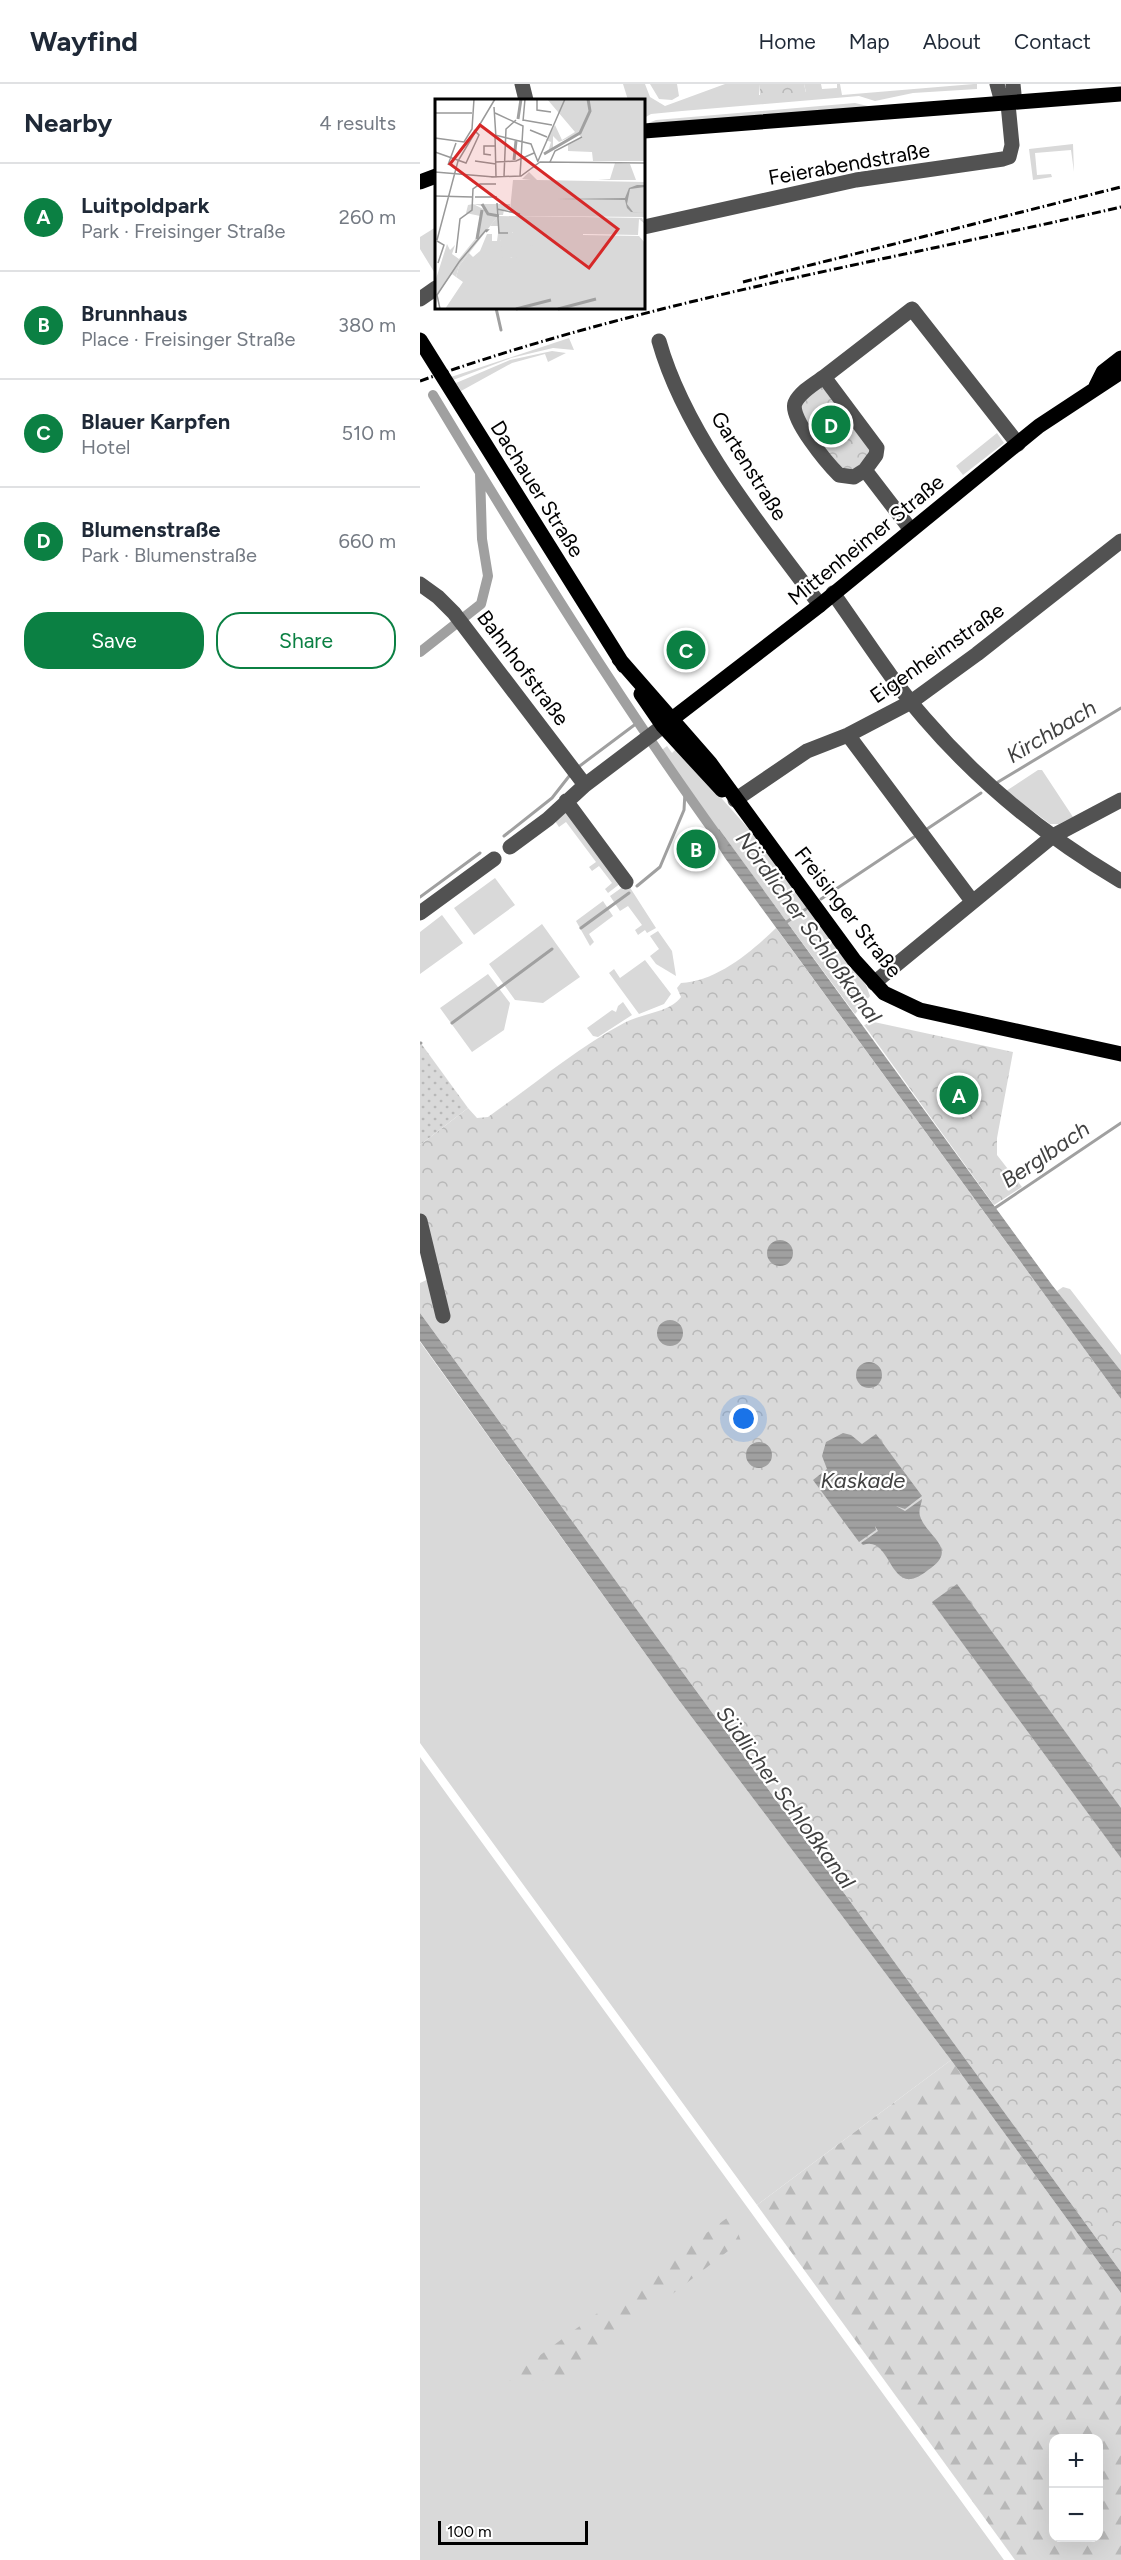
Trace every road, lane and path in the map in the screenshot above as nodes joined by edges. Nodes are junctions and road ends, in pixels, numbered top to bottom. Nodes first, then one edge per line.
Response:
1 (522, 84) edge
2 (1006, 92) edge
3 (1121, 92) edge
4 (526, 99) edge
5 (645, 131) edge
6 (435, 176) edge
7 (420, 182) edge
8 (645, 227) edge
9 (435, 289) edge
10 (420, 299) edge
11 (420, 340) edge
12 (659, 340) dead end
13 (1121, 358) edge
14 (1121, 372) edge
15 (824, 377) junction
16 (1096, 386) junction
17 (1018, 444) junction
18 (865, 470) junction
19 (911, 530) junction
20 (1121, 541) edge
21 (420, 584) edge
22 (834, 593) junction
23 (820, 605) junction
24 (911, 702) junction
25 (663, 726) junction
26 (848, 735) junction
27 (577, 776) junction
28 (735, 800) junction
29 (1121, 800) edge
30 (566, 801) junction
31 (1053, 836) junction
32 (510, 847) dead end
33 (494, 859) dead end
34 (1121, 881) edge
35 (626, 882) dead end
36 (972, 901) junction
37 (420, 913) edge
38 (874, 983) junction
39 (1121, 1054) edge
40 (420, 1221) edge
41 (442, 1316) dead end

1 - 4 street
2 - 3 main road
2 - 5 main road
2 - 8 street, Feierabendstraße
6 - 7 main road
9 - 10 street
11 - 25 main road, Dachauer Straße
12 - 23 street, Gartenstraße
13 - 16 main road, Mittenheimer Straße
14 - 16 main road, Mittenheimer Straße
15 - 17 street
15 - 18 street
15 - 18 street
16 - 17 main road, Mittenheimer Straße
17 - 19 main road, Mittenheimer Straße
18 - 19 street
19 - 22 main road, Mittenheimer Straße
20 - 24 street, Eigenheimstraße
21 - 27 street, Bahnhofstraße
22 - 23 main road, Mittenheimer Straße
22 - 24 street
23 - 25 main road, Mittenheimer Straße
24 - 26 street, Eigenheimstraße
24 - 31 street
25 - 27 street
25 - 28 main road, Freisinger Straße
26 - 28 street, Eigenheimstraße
26 - 36 street
27 - 30 street
28 - 38 main road, Freisinger Straße
29 - 31 street
30 - 32 street
30 - 35 street
31 - 34 street
31 - 36 street
33 - 37 street
36 - 38 street
38 - 39 main road, Freisinger Straße
40 - 41 street

